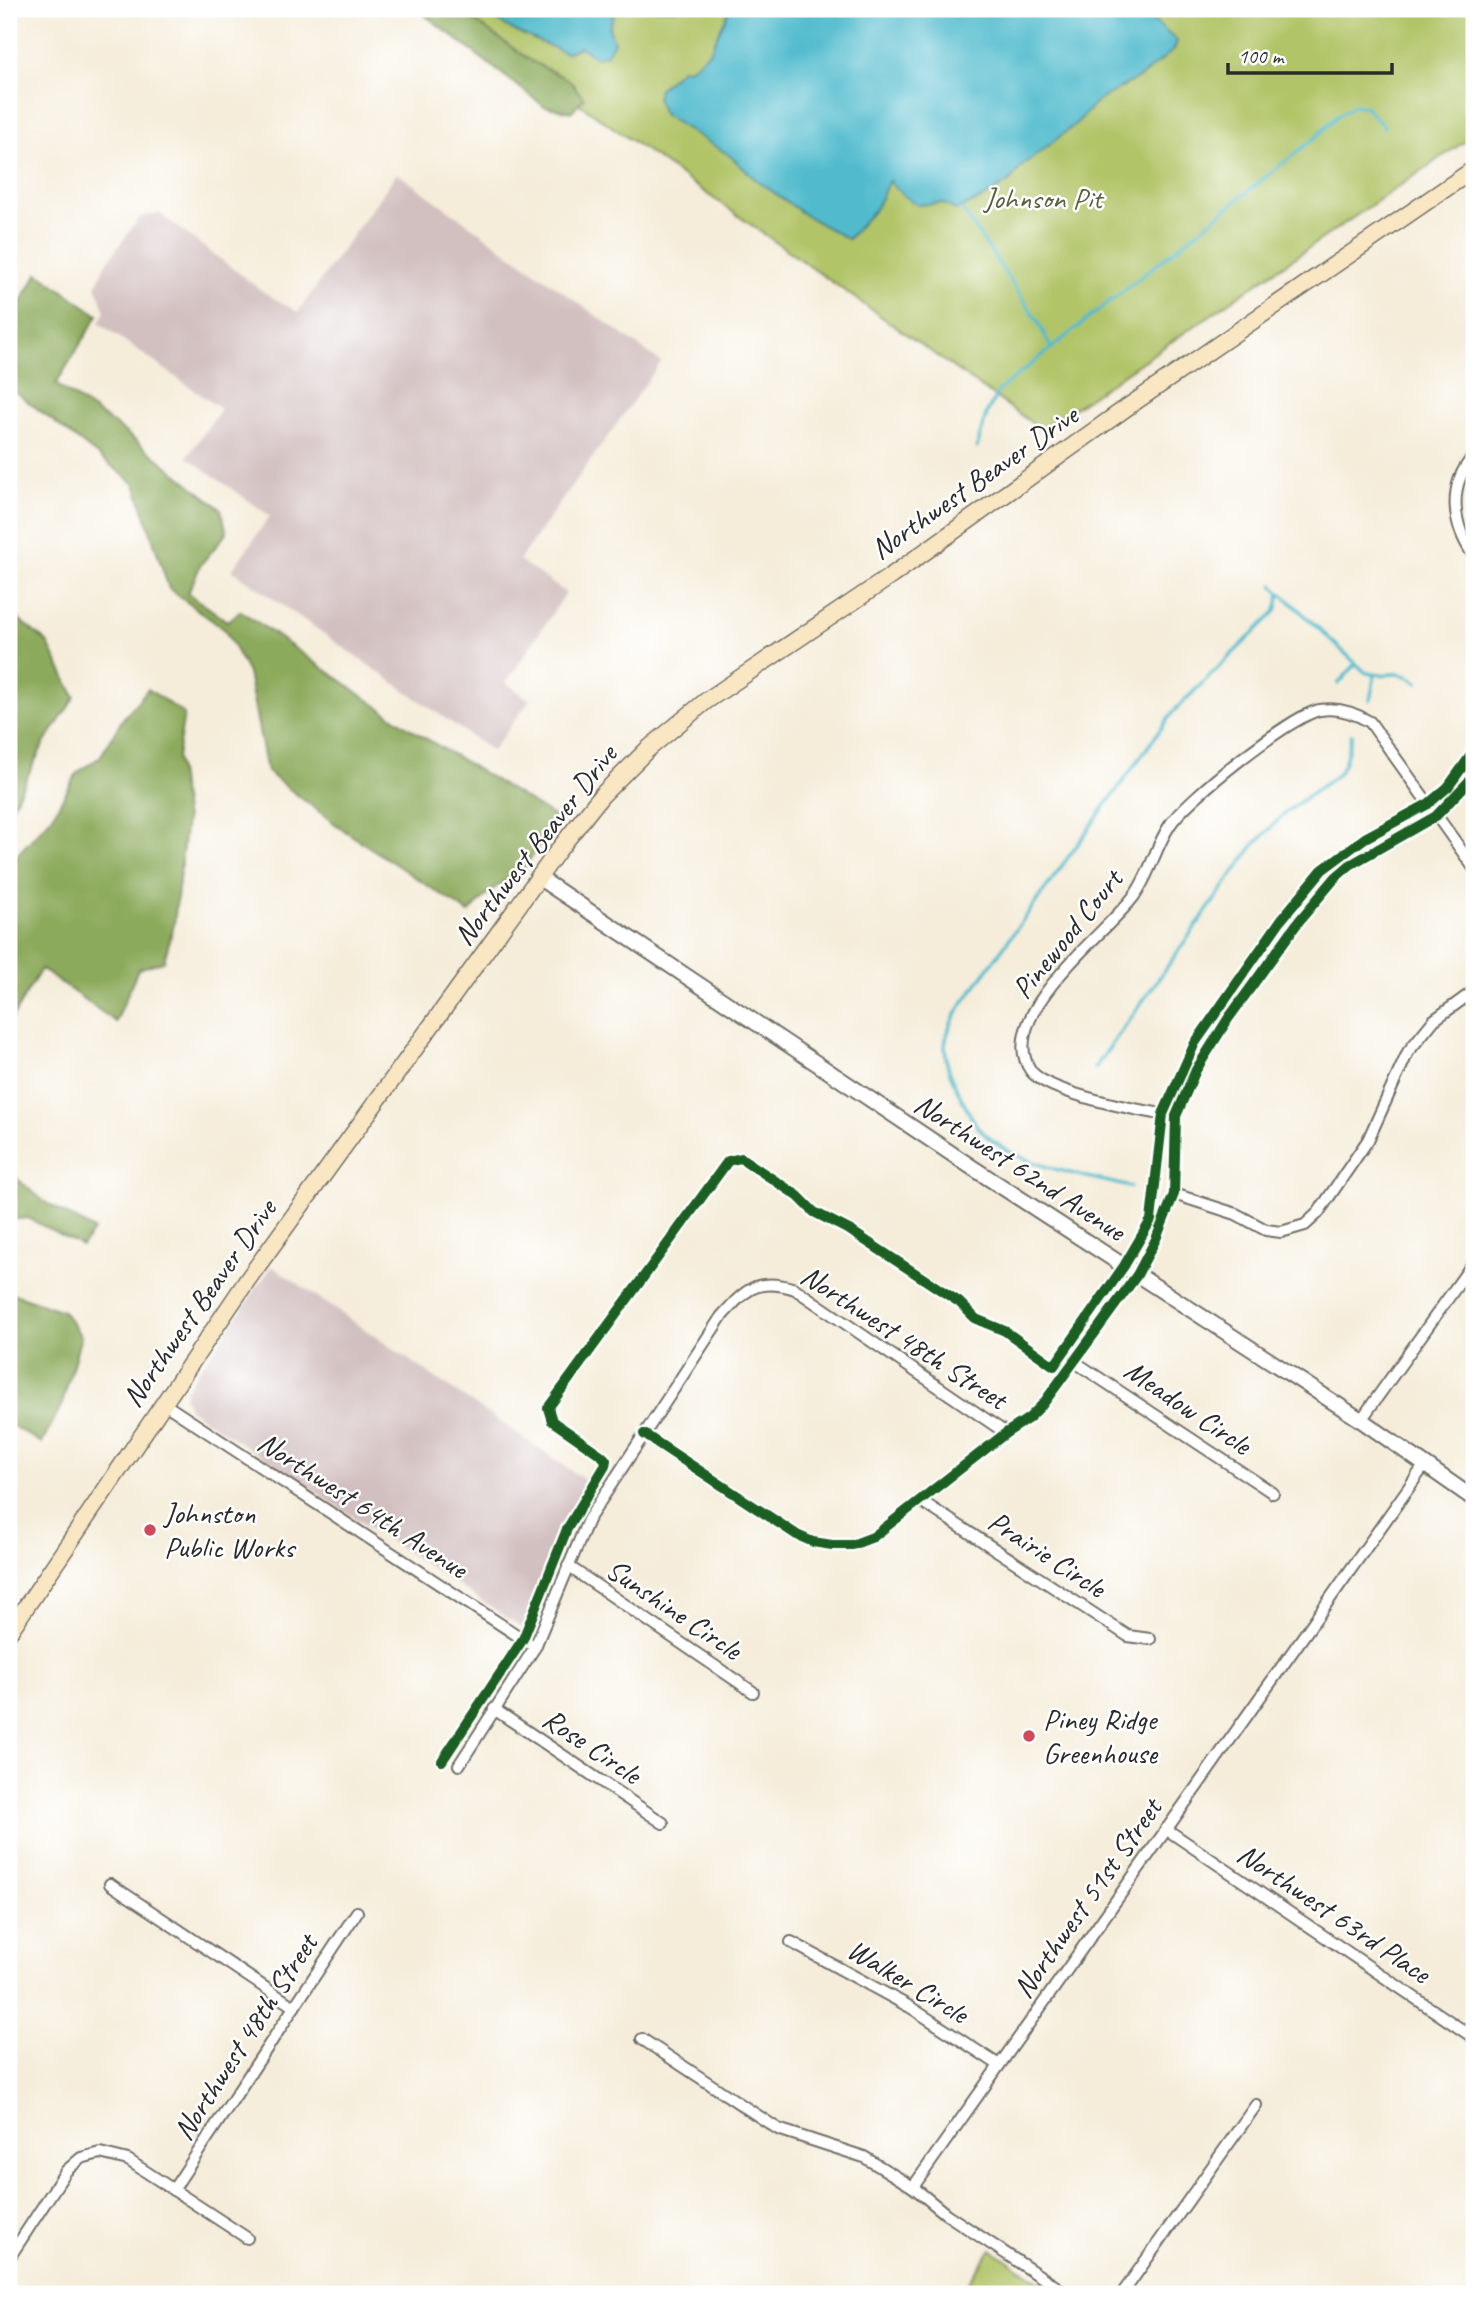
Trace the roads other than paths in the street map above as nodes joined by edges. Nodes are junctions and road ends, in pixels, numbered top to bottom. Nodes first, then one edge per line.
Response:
1 (1474, 169) edge
2 (1474, 456) edge
3 (1474, 556) edge
4 (1474, 776) edge
5 (1436, 816) junction
6 (1474, 868) edge
7 (538, 877) junction
8 (1474, 991) edge
9 (1176, 1116) junction
10 (1174, 1194) junction
11 (1474, 1262) edge
12 (1137, 1275) junction
13 (1075, 1362) junction
14 (163, 1404) junction
15 (1361, 1420) junction
16 (1006, 1433) junction
17 (644, 1434) junction
18 (1424, 1466) junction
19 (1273, 1493) dead end
20 (1474, 1499) edge
21 (921, 1501) junction
22 (568, 1566) junction
23 (9, 1632) edge
24 (1150, 1639) dead end
25 (536, 1647) junction
26 (753, 1692) dead end
27 (494, 1709) junction
28 (459, 1765) dead end
29 (663, 1824) dead end
30 (1166, 1829) junction
31 (110, 1884) dead end
32 (357, 1912) dead end
33 (791, 1942) dead end
34 (294, 2007) junction
35 (1474, 2038) edge
36 (642, 2039) dead end
37 (999, 2064) junction
38 (1256, 2105) dead end
39 (913, 2187) junction
40 (173, 2190) junction
41 (247, 2238) dead end
42 (9, 2258) edge
43 (1067, 2294) edge
44 (1122, 2294) edge

1 - 7 main road, Northwest Beaver Drive
2 - 3 street
4 - 5 street
5 - 6 street, Pinewood Court
5 - 9 street
5 - 9 street, Pinewood Court
7 - 12 street, Northwest 62nd Avenue
7 - 14 main road, Northwest Beaver Drive
8 - 10 street
9 - 10 street
10 - 12 street
11 - 15 street
12 - 13 street
12 - 15 street, Northwest 62nd Avenue
13 - 16 street
13 - 19 street, Meadow Circle
14 - 23 main road, Northwest Beaver Drive
14 - 25 street, Northwest 64th Avenue
15 - 18 street, Northwest 62nd Avenue
16 - 17 street, Northwest 48th Street
16 - 21 street
17 - 21 street
17 - 22 street, Northwest 48th Street
18 - 20 street, Northwest 62nd Avenue
18 - 30 street, Northwest 51st Street
21 - 24 street, Prairie Circle
22 - 25 street, Northwest 48th Street
22 - 26 street, Sunshine Circle
25 - 27 street, Northwest 48th Street
27 - 28 street, Northwest 48th Street
27 - 29 street, Rose Circle
30 - 35 street, Northwest 63rd Place
30 - 37 street, Northwest 51st Street
31 - 34 street
32 - 34 street, Northwest 48th Street
33 - 37 street, Walker Circle
34 - 40 street, Northwest 48th Street
36 - 39 street
37 - 39 street, Northwest 51st Street
38 - 44 street
39 - 43 street
40 - 41 street
40 - 42 street

